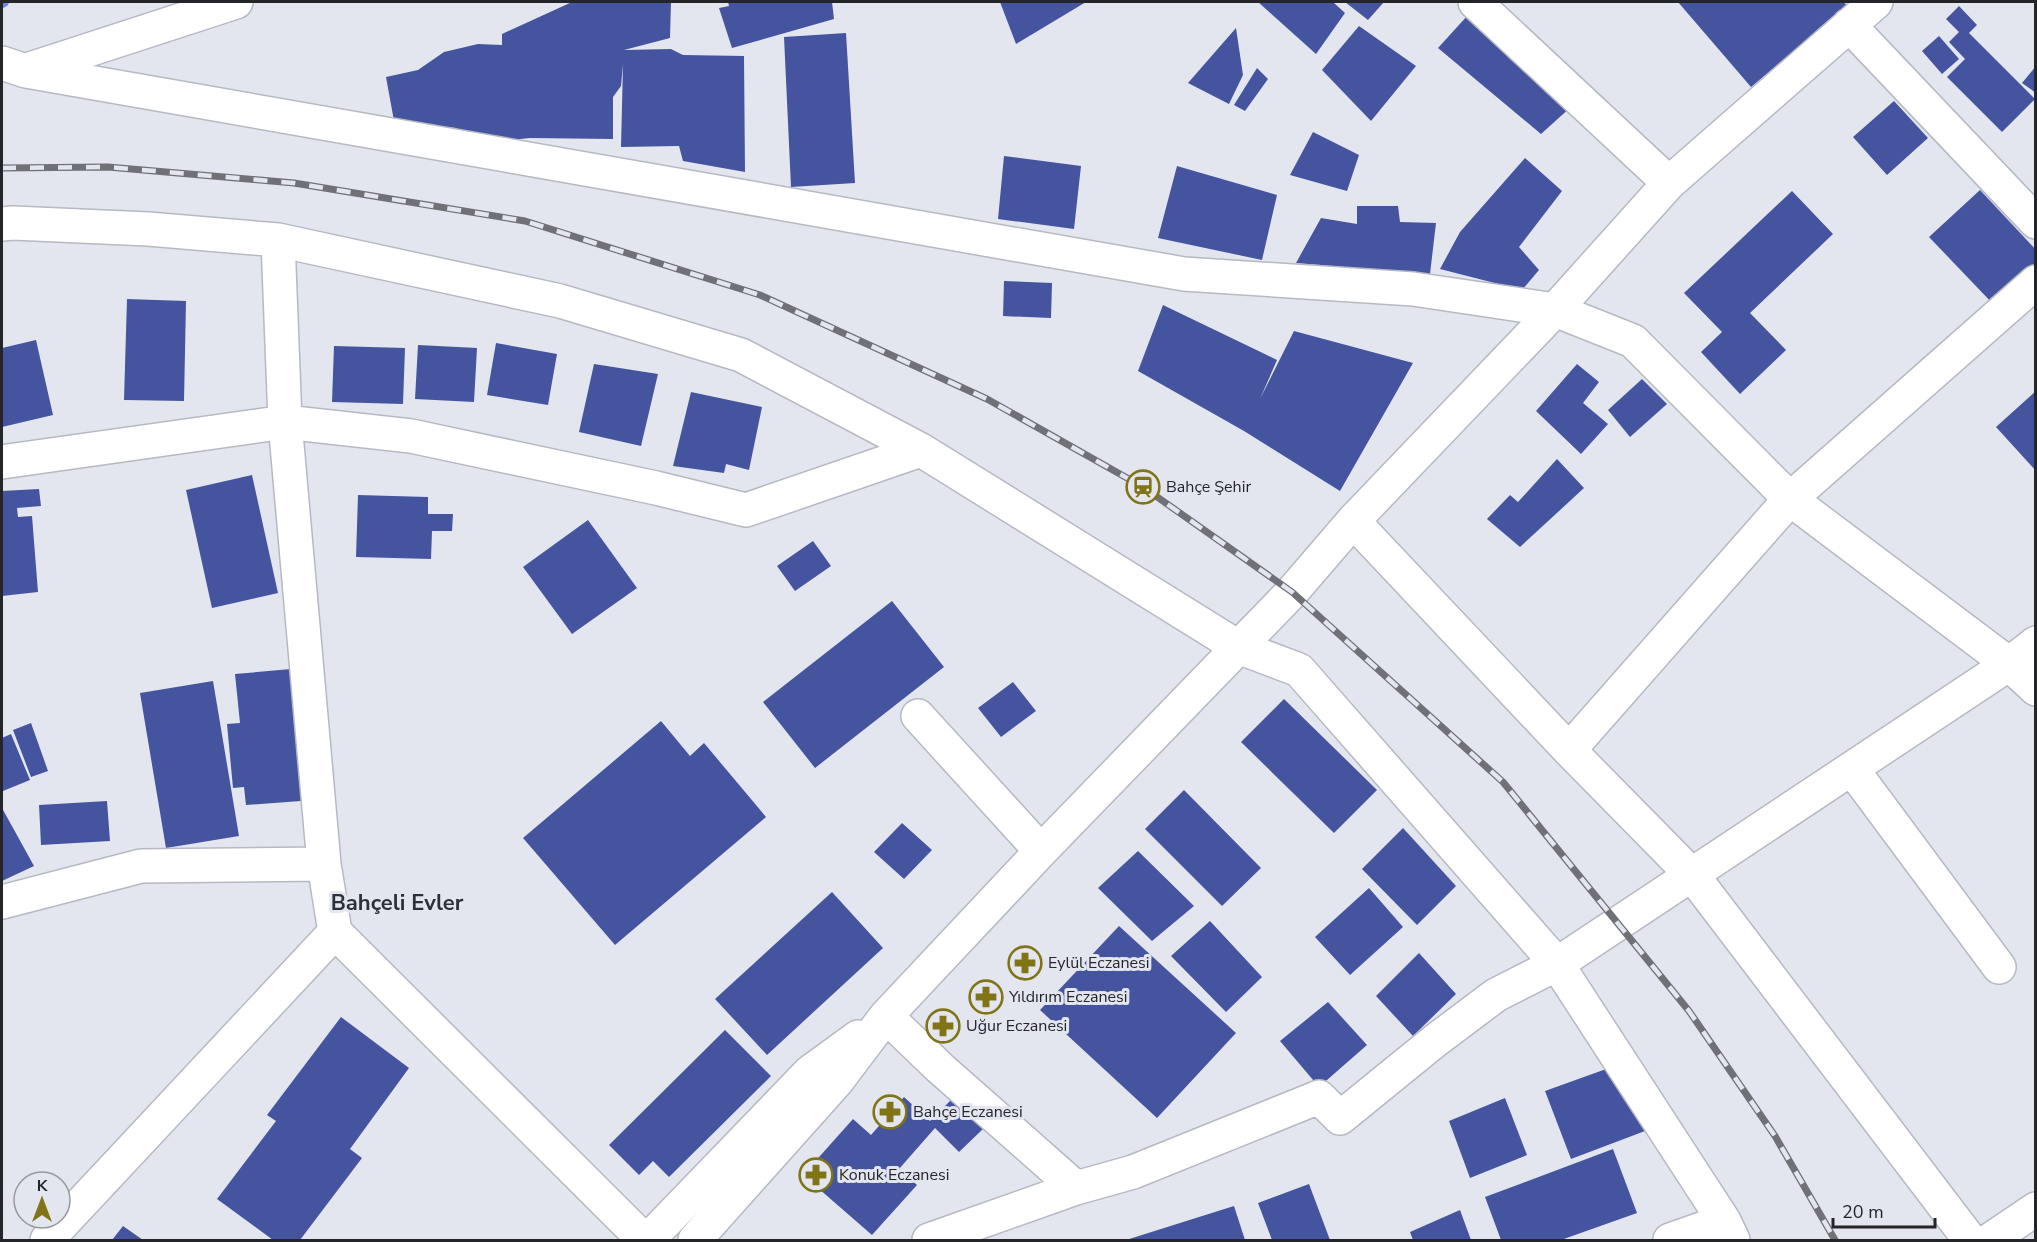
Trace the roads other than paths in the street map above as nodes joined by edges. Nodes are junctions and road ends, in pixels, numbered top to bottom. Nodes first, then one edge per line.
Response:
1 (236, 2) edge
2 (1475, 2) edge
3 (1876, 2) edge
4 (1849, 25) junction
5 (14, 67) edge
6 (1669, 183) junction
7 (2036, 222) edge
8 (2, 224) edge
9 (278, 240) junction
10 (2036, 282) edge
11 (1555, 310) junction
12 (285, 422) junction
13 (921, 450) junction
14 (2, 462) edge
15 (1790, 498) junction
16 (1353, 521) junction
17 (2036, 643) edge
18 (1238, 647) junction
19 (2009, 664) junction
20 (2036, 689) edge
21 (918, 716) dead end
22 (1569, 750) junction
23 (1852, 769) junction
24 (1041, 851) junction
25 (324, 864) junction
26 (1693, 876) junction
27 (2, 902) edge
28 (335, 932) junction
29 (1557, 964) junction
30 (1999, 967) dead end
31 (886, 1016) junction
32 (1076, 1188) junction
33 (2036, 1209) edge
34 (1729, 1231) edge
35 (47, 1240) edge
36 (646, 1240) edge
37 (695, 1240) edge
38 (929, 1240) edge
39 (1670, 1240) edge
40 (1970, 1240) edge
41 (1990, 1240) edge

1 - 5 street
2 - 6 street
3 - 4 street
4 - 6 street
4 - 7 street
5 - 11 street
6 - 11 street
8 - 9 street
9 - 12 street
9 - 13 street
10 - 15 street
11 - 15 street
11 - 16 street
12 - 13 street
12 - 14 street
12 - 25 street
13 - 18 street
15 - 19 street
15 - 22 street
16 - 18 street
16 - 22 street
17 - 19 street
18 - 24 street
18 - 29 street
19 - 20 street
19 - 23 street
21 - 24 street
22 - 26 street
23 - 26 street
23 - 30 street
24 - 31 street
25 - 27 street
25 - 28 street
26 - 29 street
26 - 40 street
28 - 35 street
28 - 36 street
29 - 32 street
29 - 34 street
31 - 32 street
31 - 36 street
31 - 37 street
32 - 38 street
33 - 41 street
34 - 39 street

